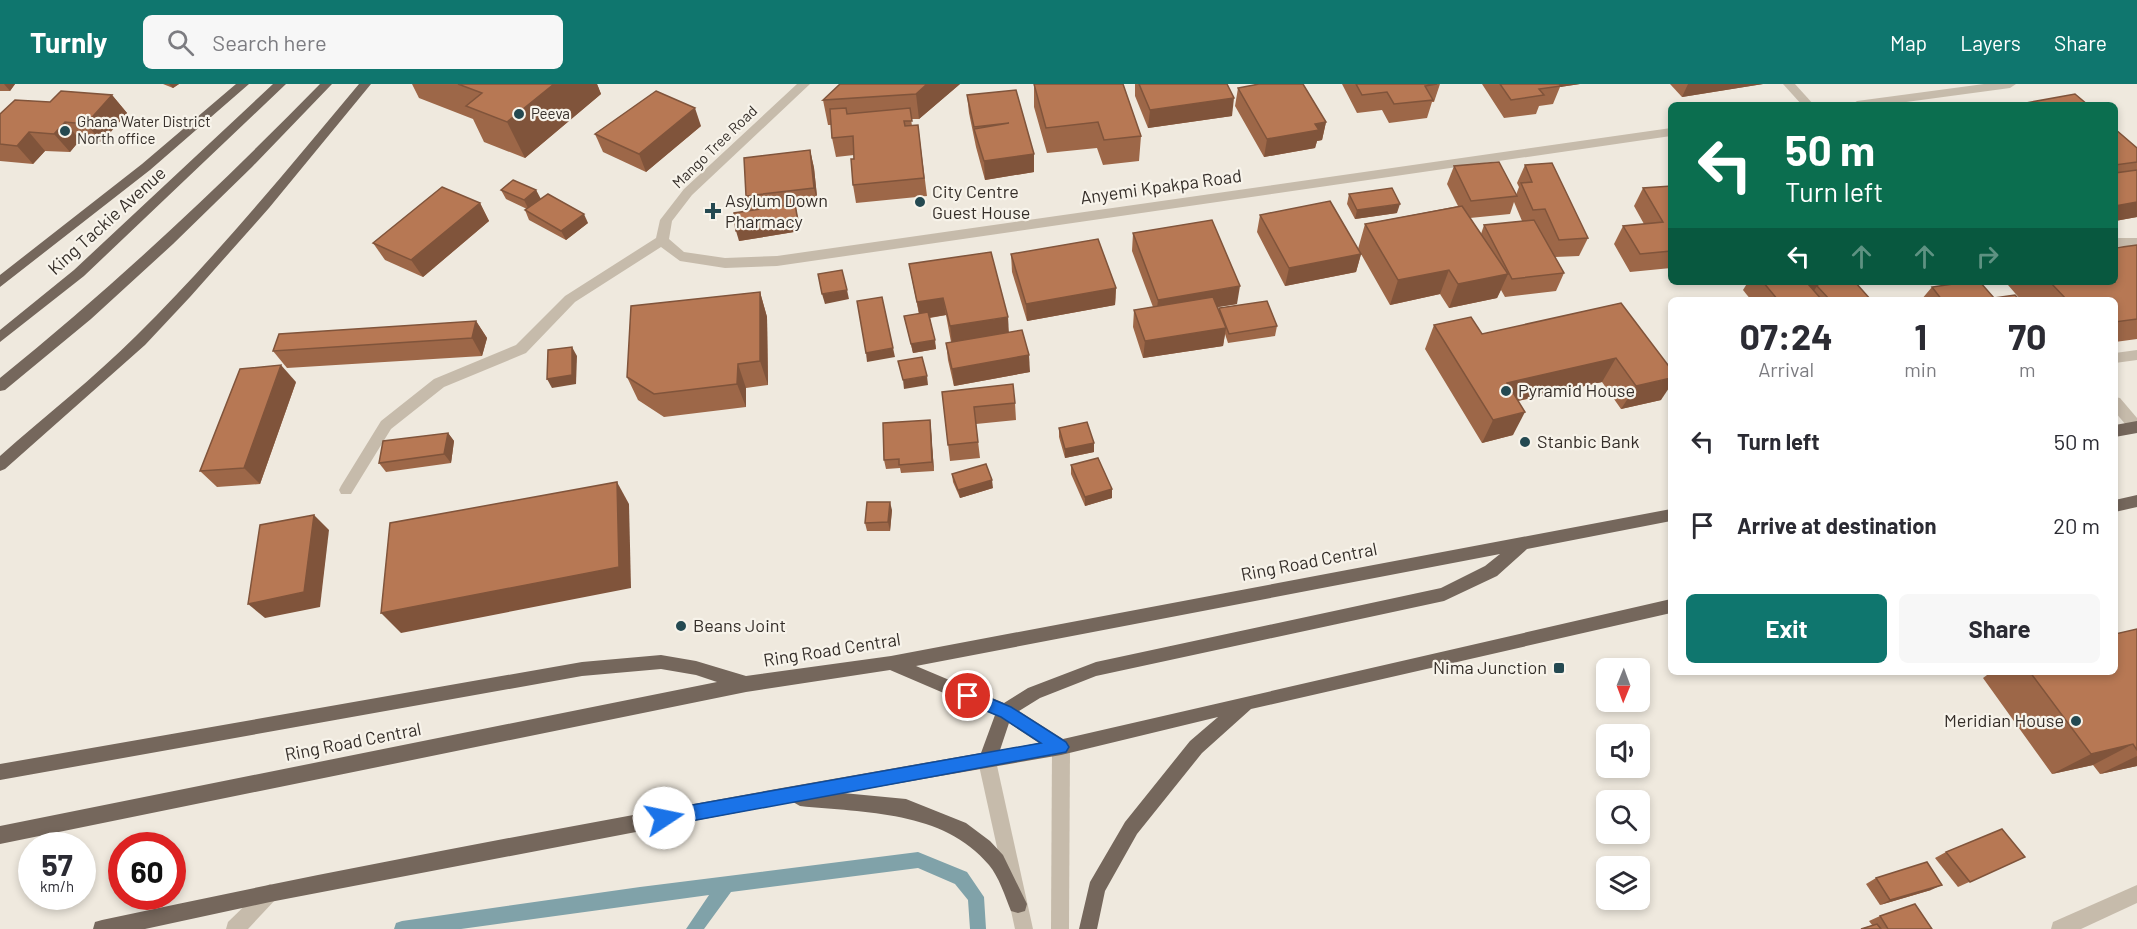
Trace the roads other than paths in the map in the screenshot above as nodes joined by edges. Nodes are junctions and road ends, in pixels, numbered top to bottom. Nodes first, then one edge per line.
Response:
1 (243, 84) edge
2 (280, 84) edge
3 (326, 84) edge
4 (365, 84) edge
5 (804, 84) edge
6 (1789, 84) edge
7 (2010, 84) edge
8 (1805, 102) edge
9 (1879, 102) edge
10 (1668, 132) edge
11 (662, 240) junction
12 (2118, 242) edge
13 (2137, 242) edge
14 (0, 282) edge
15 (4, 334) edge
16 (2137, 355) edge
17 (2118, 358) edge
18 (0, 386) edge
19 (2118, 405) edge
20 (2137, 427) edge
21 (2118, 430) edge
22 (0, 465) edge
23 (346, 490) dead end
24 (2137, 501) edge
25 (2118, 505) edge
26 (1668, 516) edge
27 (1523, 543) junction
28 (1668, 607) edge
29 (891, 663) junction
30 (746, 684) junction
31 (1248, 702) junction
32 (1006, 712) junction
33 (1061, 747) junction
34 (987, 761) junction
35 (0, 772) edge
36 (780, 796) junction
37 (0, 835) edge
38 (270, 893) junction
39 (2137, 894) edge
40 (1018, 904) junction
41 (102, 929) edge
42 (235, 929) edge
43 (1024, 929) edge
44 (1060, 929) edge
45 (1088, 929) edge
46 (2060, 929) edge

1 - 14 main road
2 - 15 main road, King Tackie Avenue
3 - 18 main road
4 - 22 main road
5 - 11 street, Mango Tree Road
6 - 8 street
7 - 9 street
10 - 11 street, Anyemi Kpakpa Road
11 - 23 street
12 - 13 street
16 - 17 street
19 - 20 street
20 - 21 main road
24 - 25 main road
26 - 27 main road, Ring Road Central
27 - 29 main road, Ring Road Central
27 - 32 main road
28 - 31 main road
29 - 30 main road, Ring Road Central
29 - 32 main road
30 - 35 main road
30 - 37 main road, Ring Road Central
31 - 33 main road
31 - 45 main road
32 - 33 main road
32 - 34 main road
33 - 34 main road
33 - 44 street
34 - 36 main road
34 - 40 street
36 - 38 main road
36 - 40 main road
38 - 41 main road
38 - 42 street
39 - 46 street
40 - 43 street

